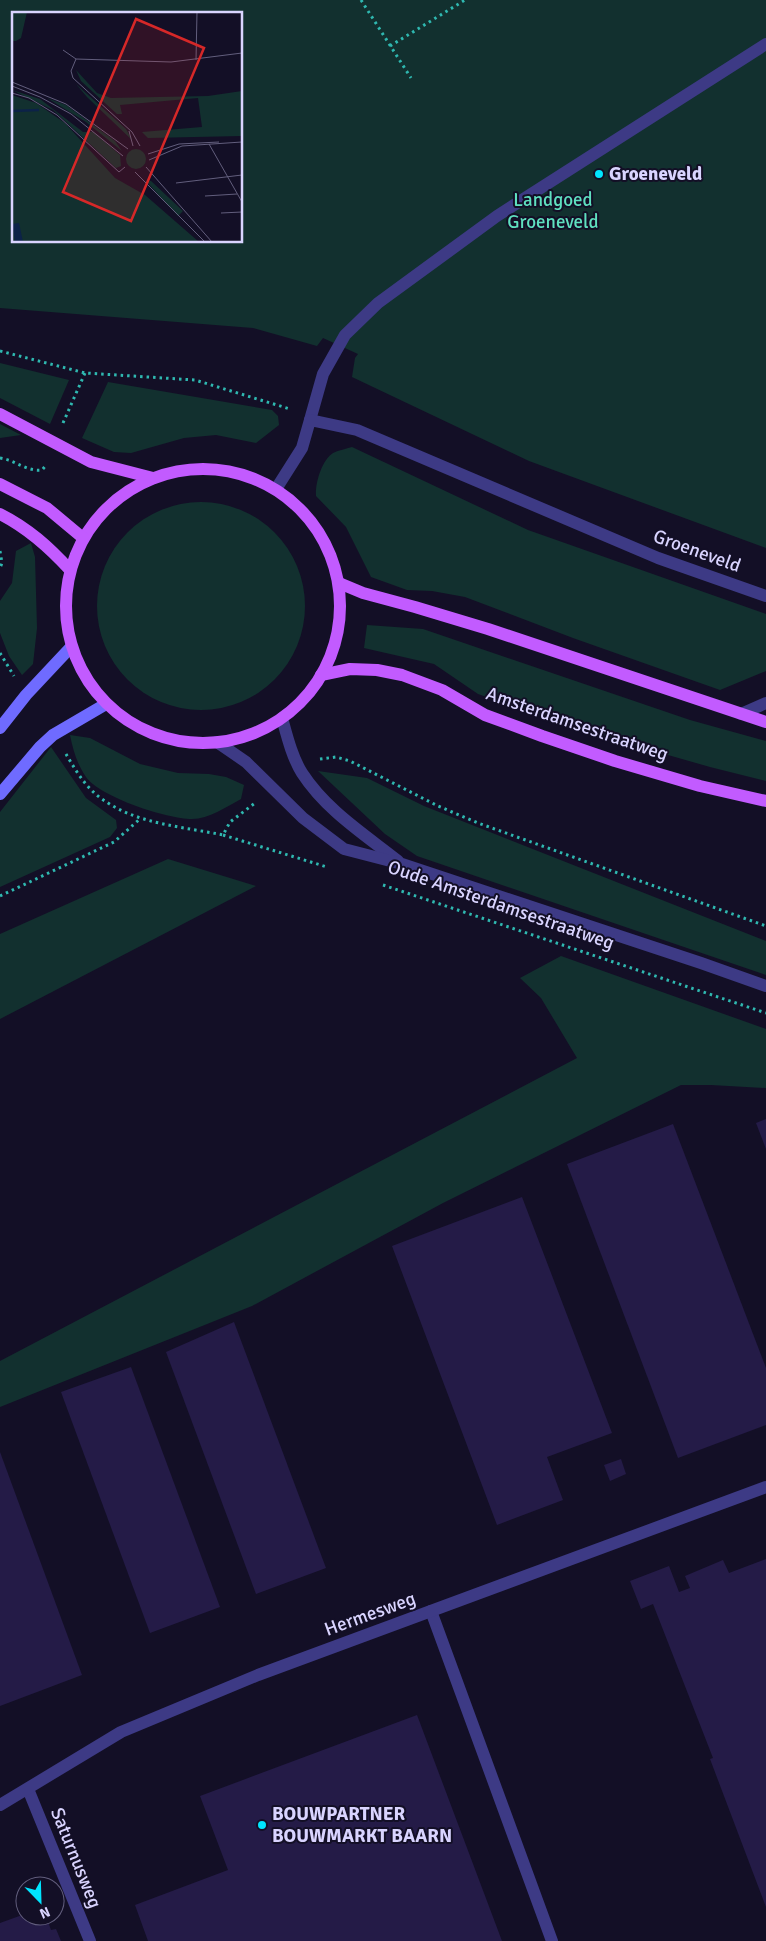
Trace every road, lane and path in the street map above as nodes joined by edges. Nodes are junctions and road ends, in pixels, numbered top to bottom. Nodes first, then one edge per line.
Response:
1 (361, 0) edge
2 (465, 0) edge
3 (766, 44) edge
4 (390, 46) junction
5 (411, 78) dead end
6 (0, 351) edge
7 (0, 414) edge
8 (310, 420) junction
9 (153, 478) junction
10 (0, 484) edge
11 (276, 489) junction
12 (0, 514) edge
13 (83, 538) junction
14 (0, 551) edge
15 (0, 568) edge
16 (70, 570) junction
17 (339, 583) junction
18 (766, 596) edge
19 (71, 647) junction
20 (321, 675) junction
21 (766, 703) edge
22 (106, 704) junction
23 (741, 714) junction
24 (282, 718) junction
25 (766, 722) edge
26 (0, 728) edge
27 (217, 742) junction
28 (0, 794) edge
29 (766, 801) edge
30 (141, 818) dead end
31 (223, 835) dead end
32 (402, 864) junction
33 (330, 867) dead end
34 (376, 882) dead end
35 (0, 896) edge
36 (766, 986) edge
37 (766, 1013) edge
38 (766, 1487) edge
39 (431, 1611) junction
40 (28, 1789) junction
41 (0, 1805) edge
42 (90, 1941) edge
43 (552, 1941) edge

1 - 4 path
2 - 4 path
3 - 8 street
4 - 5 path
6 - 8 path
7 - 9 main road
8 - 11 street
8 - 18 street, Groeneveld
9 - 11 main road
9 - 13 main road
10 - 13 main road
11 - 17 main road
12 - 16 main road
13 - 16 main road
14 - 15 path
16 - 19 main road
17 - 20 main road
17 - 23 main road
19 - 22 main road
19 - 26 main road
20 - 24 main road
20 - 29 main road, Amsterdamsestraatweg
21 - 23 street
22 - 27 main road
22 - 28 main road
23 - 25 main road
24 - 27 main road
24 - 32 street, Oude Amsterdamsestraatweg
27 - 32 street, Oude Amsterdamsestraatweg
30 - 35 path
31 - 33 path
32 - 36 street, Oude Amsterdamsestraatweg
34 - 37 path, Oude Amsterdamsestraatweg
38 - 39 street, Hermesweg
39 - 40 street, Hermesweg
39 - 43 street
40 - 41 street, Hermesweg
40 - 42 street, Saturnusweg

